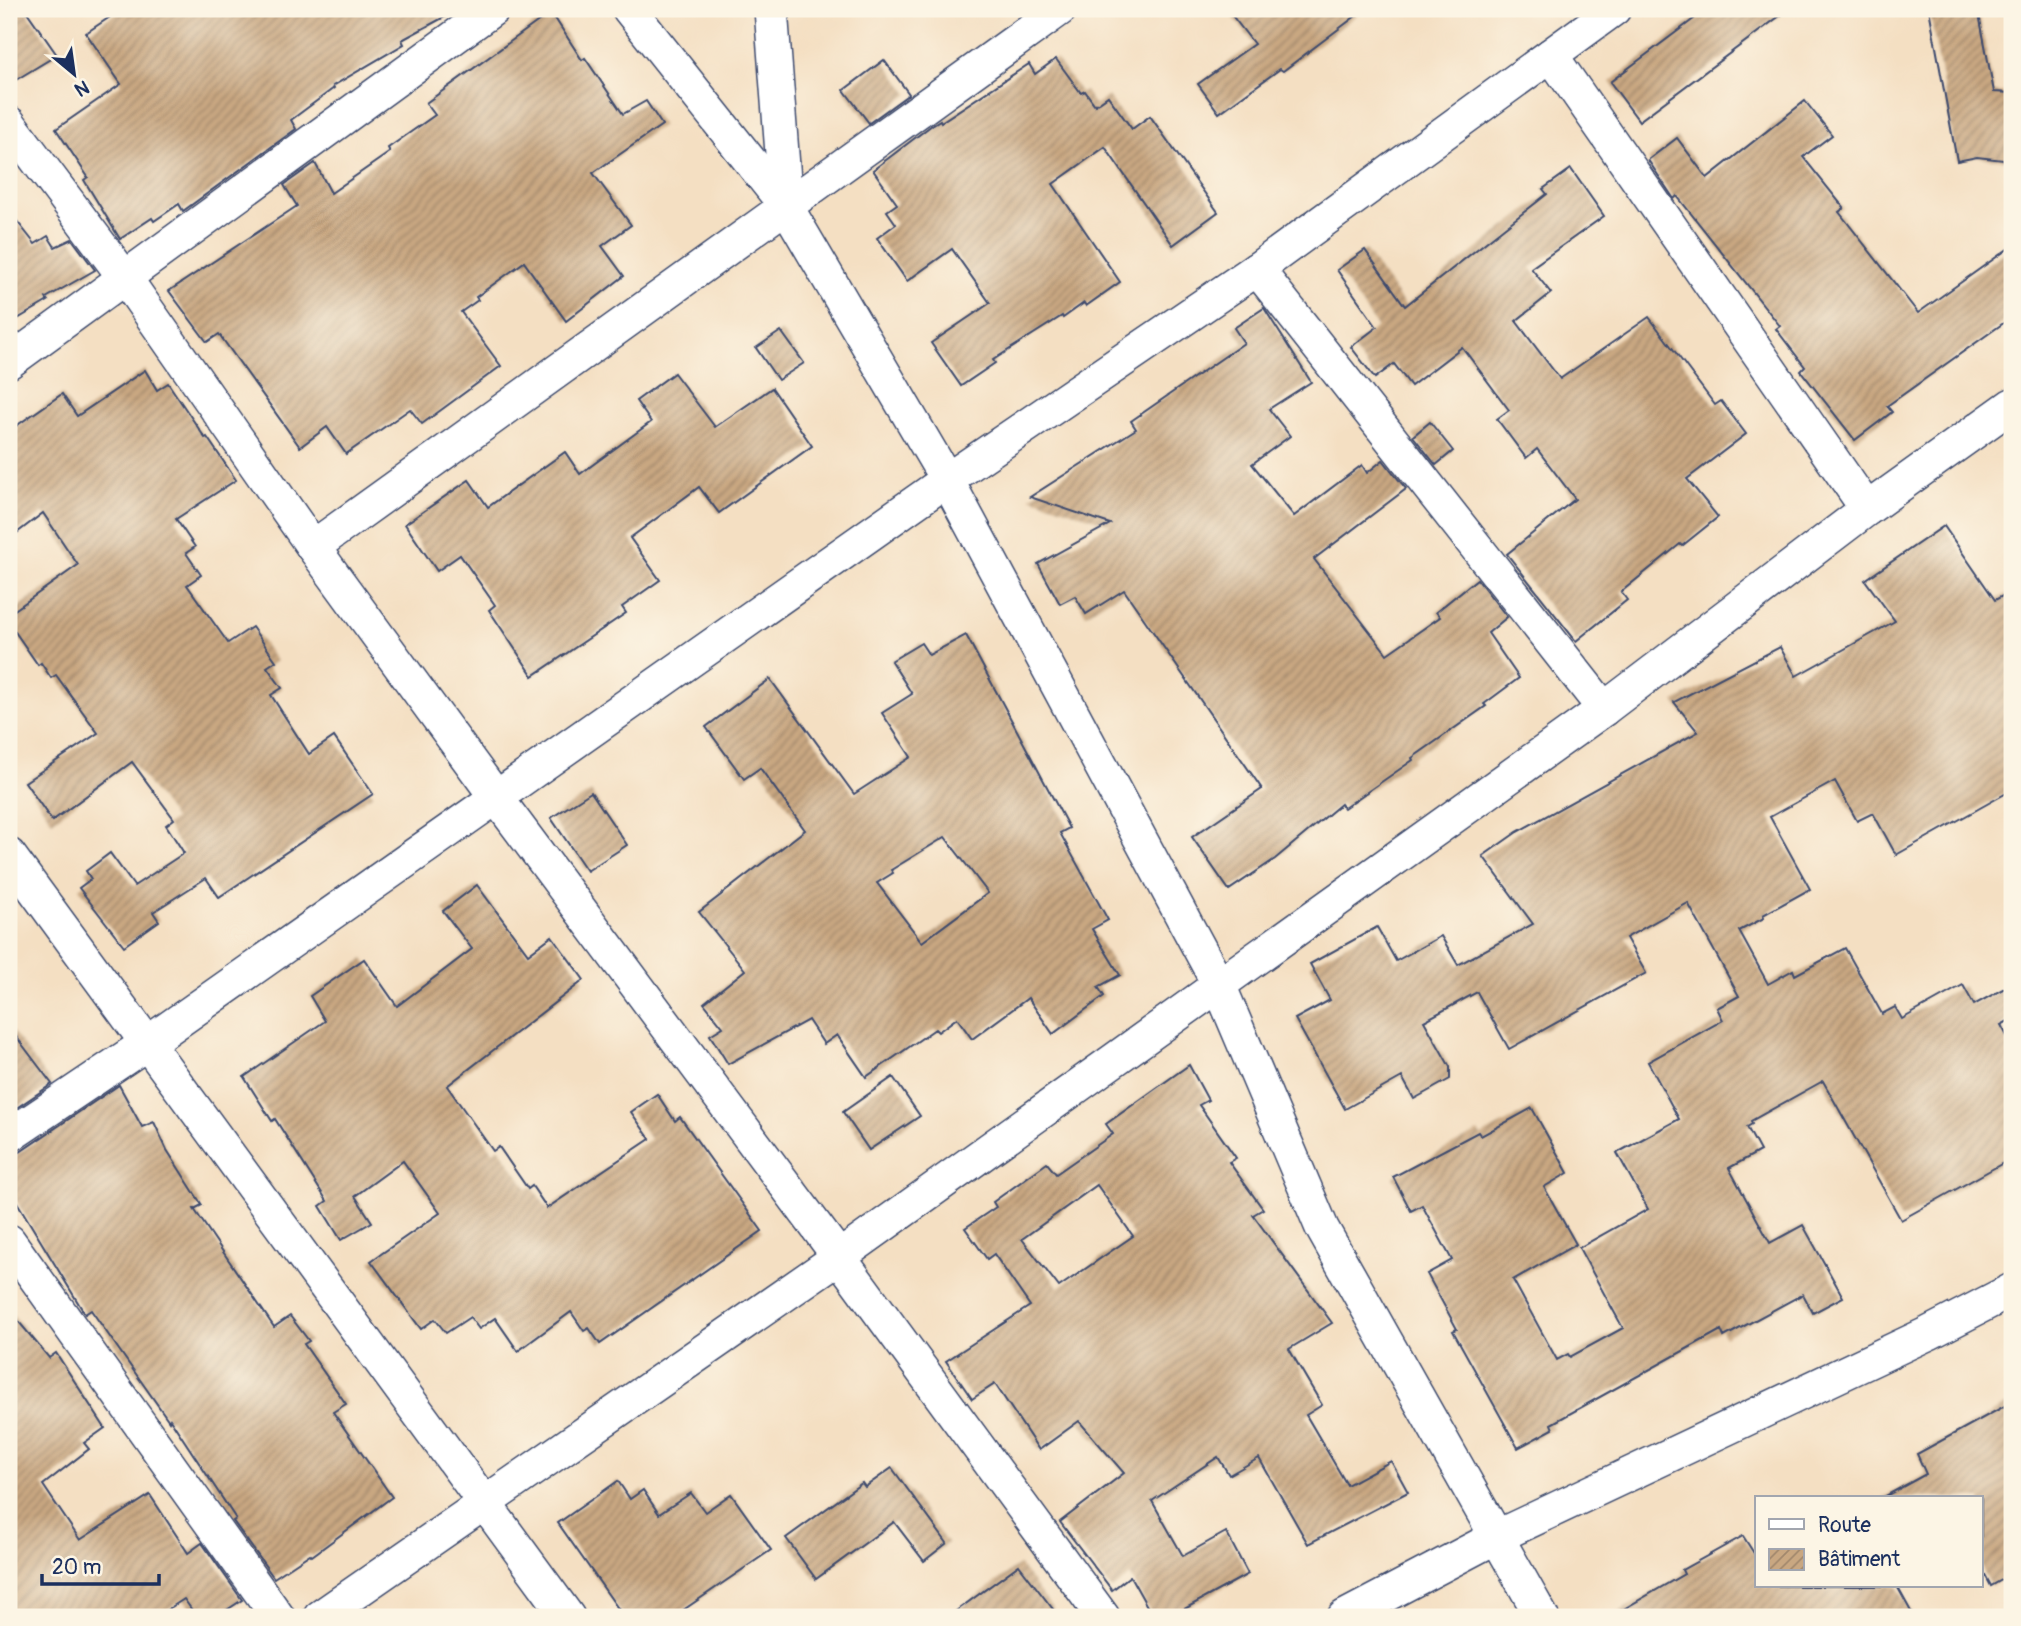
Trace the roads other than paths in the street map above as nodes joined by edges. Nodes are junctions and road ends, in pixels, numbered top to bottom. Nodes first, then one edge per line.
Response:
1 (493, 9) edge
2 (629, 9) edge
3 (771, 9) edge
4 (1060, 9) edge
5 (1614, 9) edge
6 (1551, 55) junction
7 (9, 123) edge
8 (786, 206) junction
9 (1257, 269) junction
10 (125, 278) junction
11 (9, 362) edge
12 (2012, 405) edge
13 (947, 480) junction
14 (1867, 509) junction
15 (313, 547) junction
16 (1604, 709) junction
17 (496, 797) junction
18 (9, 855) edge
19 (1219, 985) junction
20 (146, 1044) junction
21 (9, 1136) edge
22 (9, 1241) edge
23 (839, 1257) junction
24 (2012, 1290) edge
25 (485, 1504) junction
26 (1498, 1536) junction
27 (278, 1617) edge
28 (320, 1617) edge
29 (568, 1617) edge
30 (1103, 1617) edge
31 (1344, 1617) edge
32 (1542, 1617) edge

1 - 10 street
2 - 8 street
3 - 8 street
4 - 8 street
5 - 6 street
6 - 9 street
6 - 14 street
7 - 10 street
8 - 13 street
8 - 15 street
9 - 13 street
9 - 16 street
10 - 11 street
10 - 15 street
12 - 14 street
13 - 17 street
13 - 19 street
14 - 16 street
15 - 17 street
16 - 19 street
17 - 20 street
17 - 23 street
18 - 20 street
19 - 23 street
19 - 26 street
20 - 21 street
20 - 25 street
22 - 27 street
23 - 25 street
23 - 30 street
24 - 26 street
25 - 28 street
25 - 29 street
26 - 31 street
26 - 32 street

